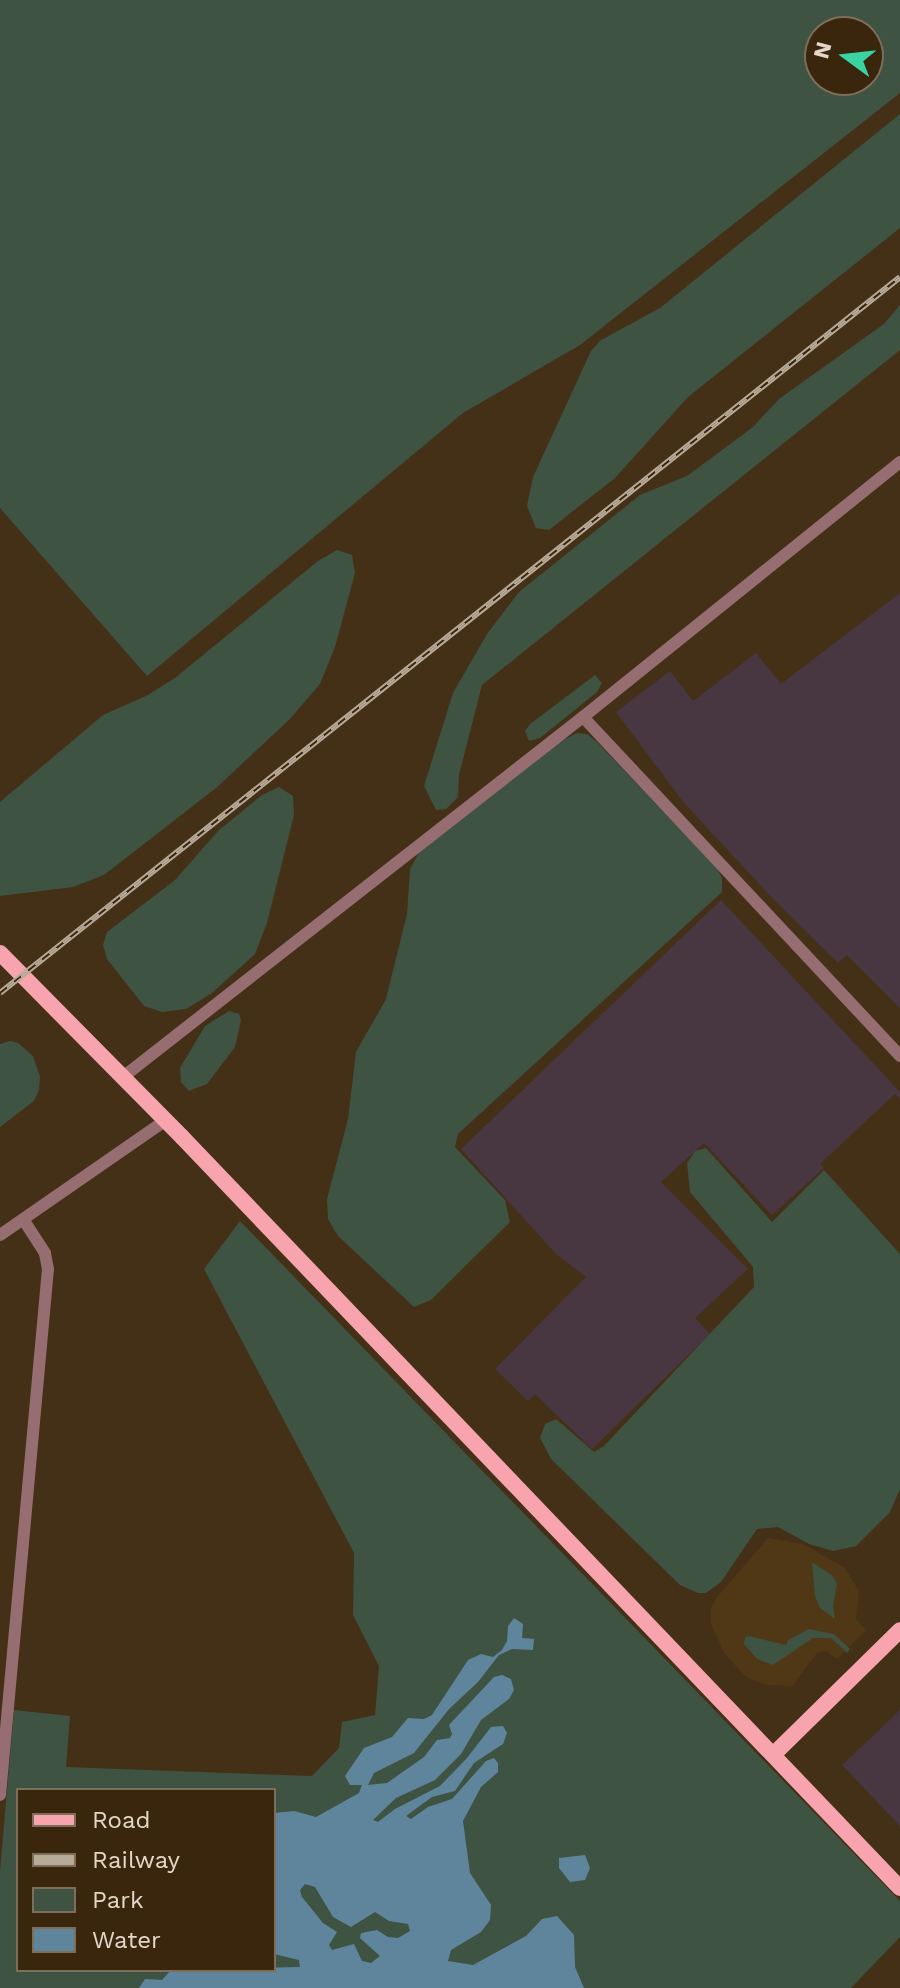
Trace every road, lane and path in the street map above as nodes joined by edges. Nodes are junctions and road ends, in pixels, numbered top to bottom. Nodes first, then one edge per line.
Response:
1 (900, 462) edge
2 (583, 717) junction
3 (0, 953) edge
4 (900, 1056) edge
5 (123, 1077) junction
6 (166, 1120) junction
7 (23, 1219) junction
8 (0, 1235) edge
9 (900, 1630) edge
10 (773, 1755) junction
11 (0, 1795) edge
12 (900, 1888) edge

1 - 2 street
2 - 4 street
2 - 5 street
3 - 5 main road
5 - 6 main road
6 - 7 street
6 - 10 main road
7 - 8 street
7 - 11 street
9 - 10 main road
10 - 12 main road

